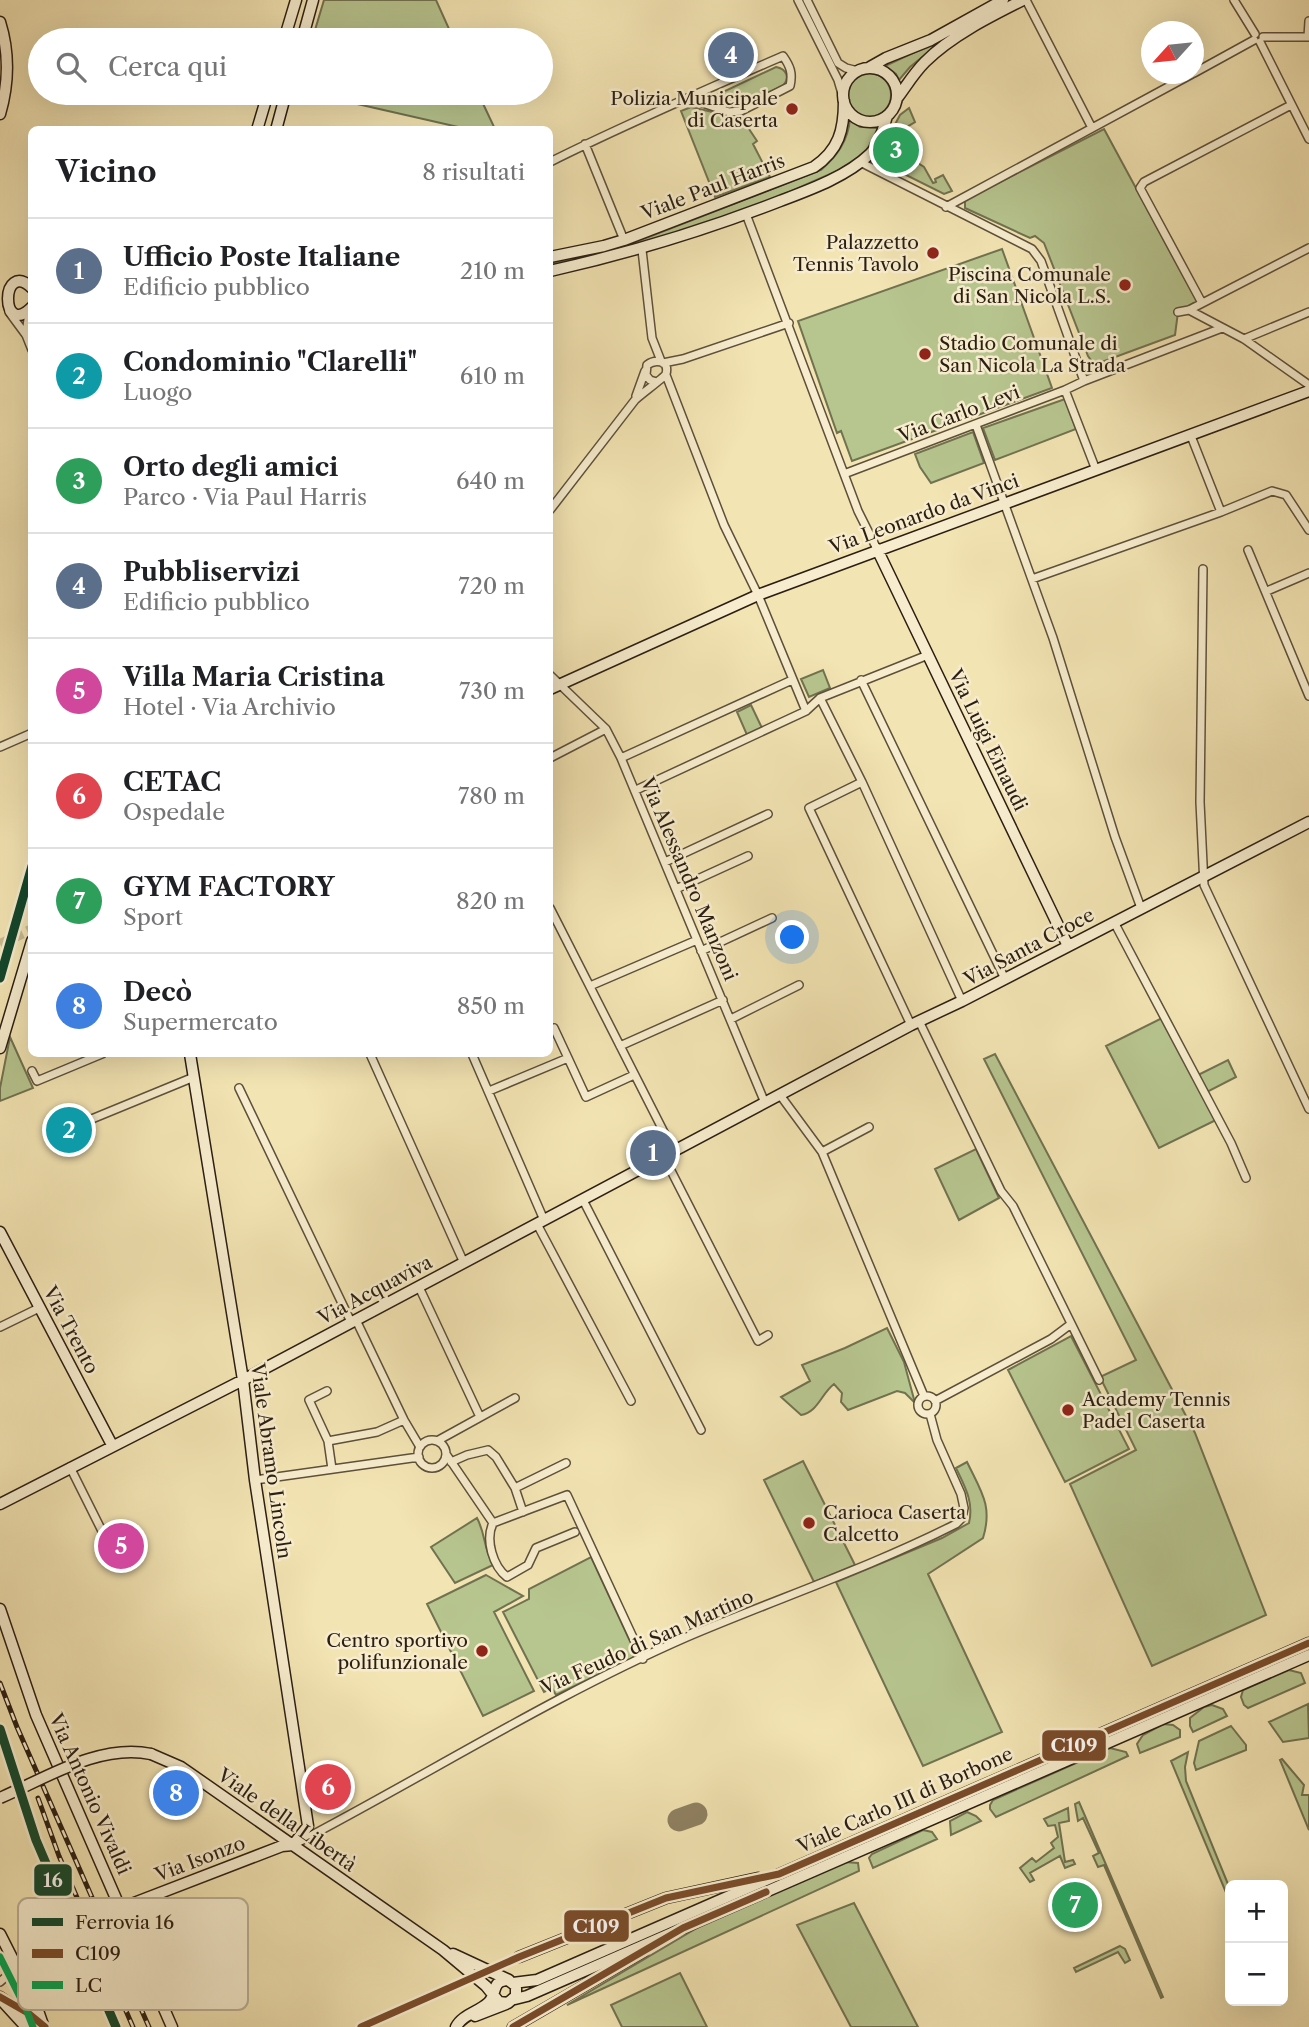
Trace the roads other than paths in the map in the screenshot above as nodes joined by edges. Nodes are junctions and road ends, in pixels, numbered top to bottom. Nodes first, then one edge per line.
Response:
1 (296, 0) edge
2 (313, 0) edge
3 (798, 0) edge
4 (807, 0) edge
5 (1003, 0) edge
6 (1025, 0) edge
7 (1234, 0) edge
8 (1309, 21) edge
9 (0, 22) edge
10 (288, 28) edge
11 (305, 28) edge
12 (1308, 37) edge
13 (1258, 38) junction
14 (870, 67) junction
15 (1204, 67) edge
16 (858, 71) junction
17 (1173, 84) edge
18 (898, 97) junction
19 (688, 98) junction
20 (844, 99) junction
21 (264, 105) edge
22 (283, 105) edge
23 (1291, 105) junction
24 (0, 114) edge
25 (887, 116) junction
26 (258, 126) edge
27 (277, 126) edge
28 (1092, 128) junction
29 (1309, 139) edge
30 (585, 144) junction
31 (553, 160) edge
32 (860, 162) junction
33 (946, 207) junction
34 (746, 214) junction
35 (624, 240) junction
36 (1309, 248) edge
37 (642, 250) junction
38 (553, 256) edge
39 (553, 270) edge
40 (7, 282) edge
41 (28, 286) edge
42 (1202, 303) junction
43 (4, 305) edge
44 (28, 310) edge
45 (1189, 310) junction
46 (1178, 312) dead end
47 (1309, 312) edge
48 (28, 322) edge
49 (789, 323) junction
50 (1222, 328) junction
51 (26, 335) junction
52 (652, 338) junction
53 (1244, 339) junction
54 (28, 340) edge
55 (683, 359) junction
56 (662, 362) junction
57 (646, 368) junction
58 (666, 374) junction
59 (1084, 381) junction
60 (658, 382) junction
61 (1309, 385) edge
62 (1065, 390) junction
63 (1309, 391) edge
64 (672, 393) junction
65 (635, 400) junction
66 (976, 425) junction
67 (1191, 436) junction
68 (1096, 470) junction
69 (844, 474) junction
70 (1005, 503) junction
71 (553, 506) edge
72 (1221, 512) junction
73 (1309, 530) edge
74 (877, 549) junction
75 (1248, 550) dead end
76 (1203, 569) dead end
77 (1309, 573) edge
78 (1032, 579) junction
79 (1266, 591) junction
80 (758, 595) junction
81 (928, 655) junction
82 (792, 680) junction
83 (861, 680) junction
84 (554, 687) edge
85 (1308, 696) edge
86 (820, 698) junction
87 (806, 711) junction
88 (606, 729) junction
89 (28, 735) edge
90 (0, 747) edge
91 (553, 756) edge
92 (621, 758) junction
93 (862, 782) junction
94 (636, 790) junction
95 (768, 814) dead end
96 (1308, 824) edge
97 (748, 856) dead end
98 (665, 862) junction
99 (1204, 877) junction
100 (676, 889) junction
101 (1141, 908) junction
102 (553, 914) edge
103 (772, 918) dead end
104 (1114, 922) junction
105 (697, 940) junction
106 (1068, 946) junction
107 (701, 951) junction
108 (28, 954) edge
109 (1005, 979) junction
110 (799, 985) dead end
111 (590, 986) junction
112 (723, 1000) junction
113 (962, 1001) junction
114 (730, 1019) junction
115 (915, 1023) junction
116 (554, 1028) dead end
117 (620, 1046) junction
118 (0, 1048) edge
119 (95, 1057) edge
120 (191, 1057) edge
121 (371, 1057) edge
122 (473, 1057) edge
123 (568, 1058) junction
124 (32, 1071) dead end
125 (634, 1074) junction
126 (194, 1077) junction
127 (239, 1088) dead end
128 (489, 1091) junction
129 (780, 1095) junction
130 (765, 1103) junction
131 (1309, 1109) edge
132 (82, 1123) dead end
133 (869, 1127) dead end
134 (822, 1152) junction
135 (669, 1154) junction
136 (1246, 1178) dead end
137 (583, 1200) junction
138 (541, 1222) junction
139 (0, 1231) edge
140 (464, 1263) junction
141 (419, 1287) junction
142 (39, 1308) junction
143 (354, 1321) junction
144 (1071, 1324) junction
145 (0, 1327) edge
146 (768, 1335) dead end
147 (243, 1380) junction
148 (1099, 1380) dead end
149 (327, 1391) dead end
150 (924, 1396) junction
151 (514, 1398) dead end
152 (631, 1401) dead end
153 (935, 1401) junction
154 (930, 1414) junction
155 (480, 1417) junction
156 (404, 1420) junction
157 (701, 1430) dead end
158 (328, 1441) junction
159 (437, 1441) junction
160 (112, 1445) junction
161 (420, 1447) junction
162 (446, 1454) junction
163 (419, 1457) junction
164 (452, 1462) junction
165 (566, 1463) dead end
166 (70, 1467) junction
167 (332, 1469) junction
168 (255, 1480) junction
169 (516, 1488) junction
170 (0, 1504) edge
171 (523, 1512) junction
172 (493, 1523) junction
173 (575, 1532) dead end
174 (107, 1541) dead end
175 (0, 1609) edge
176 (1309, 1643) edge
177 (1309, 1655) edge
178 (643, 1659) junction
179 (0, 1798) edge
180 (293, 1844) junction
181 (779, 1874) junction
182 (117, 1898) edge
183 (147, 1898) edge
184 (683, 1928) junction
185 (0, 1934) edge
186 (443, 1950) junction
187 (0, 1957) edge
188 (519, 1957) tunnel mouth
189 (13, 1968) junction
190 (18, 1976) edge
191 (0, 1982) edge
192 (512, 1982) junction
193 (493, 1994) junction
194 (0, 1998) edge
195 (511, 2001) junction
196 (18, 2009) edge
197 (19, 2010) edge
198 (165, 2010) edge
199 (457, 2024) edge
200 (44, 2026) edge
201 (26, 2027) edge
202 (172, 2027) edge
203 (445, 2027) edge
204 (513, 2027) edge

1 - 10 street
2 - 11 street
3 - 20 street
4 - 16 street
5 - 14 street
6 - 18 street
6 - 28 street
7 - 13 street
8 - 12 street
9 - 24 street
12 - 13 street
13 - 15 street
13 - 23 street
14 - 16 street
14 - 18 street
16 - 20 street, Viale Paul Harris
17 - 28 street
18 - 25 street
19 - 19 street
19 - 30 street
20 - 25 street
20 - 35 street, Viale Paul Harris
21 - 26 street
22 - 27 street
23 - 29 street
23 - 42 street
25 - 32 street
28 - 33 street
30 - 31 street
30 - 35 street
32 - 33 street
32 - 34 street, Viale Paul Harris
33 - 59 street
34 - 37 street, Viale Paul Harris
34 - 49 street
35 - 38 street, Viale Paul Harris
36 - 42 street
37 - 39 street, Viale Paul Harris
37 - 52 street
40 - 41 street
40 - 43 street
42 - 45 street
43 - 44 street
43 - 51 street
45 - 46 street
45 - 50 street
47 - 53 street
48 - 51 street
49 - 55 street
49 - 69 street
50 - 53 street
50 - 59 street, Via Carlo Levi
51 - 54 street
52 - 56 street
52 - 57 street
53 - 61 street
55 - 56 street
55 - 58 street
56 - 57 street
56 - 58 street
57 - 60 street
57 - 65 street
58 - 60 street
58 - 64 street
59 - 62 street, Via Carlo Levi
60 - 64 street
60 - 65 street
62 - 66 street, Via Carlo Levi
62 - 68 street
63 - 67 street, Via Leonardo da Vinci
64 - 80 street
65 - 71 street
66 - 69 street, Via Carlo Levi
66 - 70 street
67 - 68 street, Via Leonardo da Vinci
67 - 72 street
68 - 70 street, Via Leonardo da Vinci
69 - 74 street
70 - 74 street, Via Leonardo da Vinci
70 - 78 street
72 - 73 street
72 - 78 street
74 - 80 street, Via Leonardo da Vinci
74 - 81 street, Via Luigi Einaudi
75 - 79 street
76 - 99 street
77 - 79 street
78 - 101 street
79 - 85 street
80 - 82 street
80 - 84 street, Via Leonardo da Vinci
81 - 83 street
81 - 106 street, Via Luigi Einaudi
82 - 87 street
82 - 92 street
83 - 86 street
83 - 109 street
84 - 88 street, Via Alessandro Manzoni
86 - 87 street
86 - 93 street
87 - 94 street
88 - 91 street
88 - 92 street, Via Alessandro Manzoni
89 - 90 street
92 - 94 street, Via Alessandro Manzoni
93 - 113 street
93 - 115 street
94 - 98 street, Via Alessandro Manzoni
95 - 98 street
96 - 99 street, Via Santa Croce
97 - 100 street
98 - 100 street, Via Alessandro Manzoni
99 - 101 street, Via Santa Croce
99 - 131 street
100 - 105 street, Via Alessandro Manzoni
101 - 104 street, Via Santa Croce
102 - 111 street
103 - 107 street
104 - 106 street, Via Santa Croce
104 - 136 street
105 - 107 street, Via Alessandro Manzoni
105 - 111 street
106 - 109 street, Via Santa Croce
107 - 112 street, Via Alessandro Manzoni
108 - 118 street
109 - 113 street, Via Santa Croce
110 - 114 street
111 - 117 street
112 - 114 street, Via Alessandro Manzoni
112 - 117 street
113 - 115 street, Via Santa Croce
114 - 130 street, Via Alessandro Manzoni
115 - 129 street, Via Santa Croce
115 - 144 street
116 - 123 street
117 - 125 street
119 - 124 street
120 - 126 street, Viale Abramo Lincoln
121 - 140 street
122 - 128 street
123 - 125 street
123 - 128 street
125 - 135 street
126 - 132 street
126 - 147 street, Viale Abramo Lincoln
127 - 143 street
128 - 138 street
129 - 130 street, Via Santa Croce
129 - 134 street
130 - 135 street, Via Acquaviva
133 - 134 street
134 - 150 street
135 - 137 street, Via Acquaviva
135 - 146 street
137 - 138 street, Via Acquaviva
137 - 157 street
138 - 140 street, Via Acquaviva
138 - 152 street
139 - 142 street, Via Trento
140 - 141 street, Via Acquaviva
141 - 143 street, Via Acquaviva
141 - 155 street
142 - 145 street
142 - 160 street, Via Trento
143 - 147 street, Via Acquaviva
143 - 156 street
144 - 148 street
144 - 153 street
147 - 160 street, Via Acquaviva
147 - 168 street, Viale Abramo Lincoln
149 - 158 street
150 - 153 street
150 - 154 street
151 - 155 street
153 - 154 street
154 - 178 street, Via Feudo di San Martino
155 - 159 street
156 - 158 street
156 - 161 street
158 - 167 street
159 - 161 street
159 - 162 street
160 - 166 street, Via Acquaviva
161 - 163 street
162 - 163 street
162 - 164 street
163 - 167 street
164 - 169 street
164 - 172 street
165 - 169 street
166 - 170 street, Via Acquaviva
166 - 174 street
167 - 168 street
168 - 180 street, Viale Abramo Lincoln
169 - 171 street
171 - 172 street
171 - 178 street
172 - 173 street
175 - 182 street, Via Antonio Vivaldi
176 - 181 street, Viale Carlo III di Borbone
177 - 184 street, Viale Carlo III di Borbone
178 - 180 street, Via Feudo di San Martino
179 - 180 street, Viale della Libertà, bridge
180 - 183 street, Via Isonzo
180 - 186 street, Viale della Libertà
181 - 188 street
181 - 192 street, Viale Carlo III di Borbone
184 - 195 street, Viale Carlo III di Borbone
184 - 204 street
185 - 189 street
186 - 192 street
186 - 193 street, Viale della Libertà
187 - 189 street
189 - 190 street
189 - 191 street
192 - 193 street, Viale Carlo III di Borbone
192 - 195 street
193 - 195 street
193 - 199 street, Viale Carlo III di Borbone
194 - 196 street
194 - 201 street
195 - 199 street, Viale Carlo III di Borbone
197 - 200 street
198 - 202 street, Via Antonio Vivaldi
199 - 203 street, Viale Carlo III di Borbone

